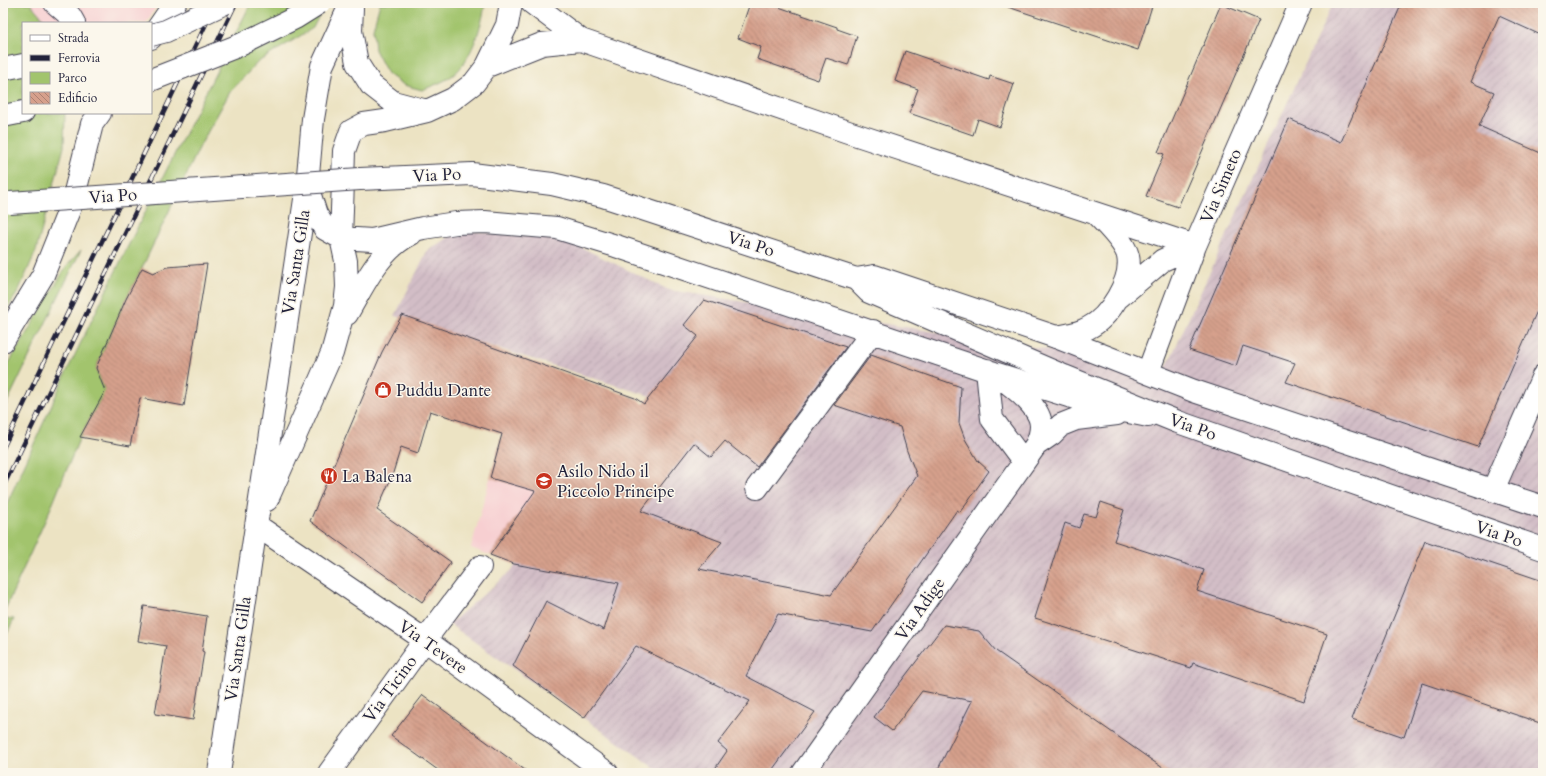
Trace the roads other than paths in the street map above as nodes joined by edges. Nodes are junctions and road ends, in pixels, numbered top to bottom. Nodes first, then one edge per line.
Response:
1 (56, 3) edge
2 (175, 3) edge
3 (225, 3) edge
4 (319, 3) edge
5 (352, 3) edge
6 (511, 3) edge
7 (532, 3) edge
8 (1301, 3) edge
9 (73, 22) edge
10 (152, 35) edge
11 (152, 37) edge
12 (581, 40) junction
13 (22, 65) edge
14 (487, 66) junction
15 (3, 69) edge
16 (152, 80) edge
17 (427, 111) junction
18 (22, 112) edge
19 (3, 116) edge
20 (95, 117) edge
21 (307, 186) junction
22 (7, 203) edge
23 (1095, 213) junction
24 (423, 228) junction
25 (341, 238) junction
26 (1195, 246) junction
27 (856, 279) junction
28 (1115, 300) junction
29 (339, 327) junction
30 (873, 331) junction
31 (1056, 337) junction
32 (3, 341) edge
33 (991, 371) junction
34 (1148, 372) junction
35 (1543, 376) edge
36 (1127, 412) junction
37 (1178, 422) junction
38 (1030, 453) junction
39 (757, 488) dead end
40 (1493, 490) junction
41 (1543, 507) edge
42 (256, 525) junction
43 (1543, 549) edge
44 (480, 567) dead end
45 (425, 640) junction
46 (219, 773) edge
47 (330, 773) edge
48 (607, 773) edge
49 (803, 773) edge

1 - 9 main road
2 - 11 main road
3 - 10 main road, bridge
4 - 16 main road, bridge
5 - 17 main road
5 - 21 main road, Via Santa Gilla
6 - 14 main road, Via Santa Gilla
7 - 12 main road, Via Po
8 - 26 main road, Via Simeto
12 - 14 main road, Via Po
12 - 23 main road, Via Po
13 - 15 main road
14 - 17 main road, Via Santa Gilla
17 - 25 main road, Via Santa Gilla
18 - 19 main road
20 - 32 main road
21 - 25 main road
21 - 42 main road, Via Santa Gilla
22 - 27 main road, Via Po, bridge
23 - 26 main road, Via Po
23 - 28 main road, Via Po
24 - 25 main road
24 - 29 main road
24 - 30 main road
25 - 29 main road, Via Santa Gilla
26 - 28 main road
26 - 34 main road, Via Simeto
27 - 31 main road, Via Po
27 - 37 main road, Via Po
28 - 31 main road, Via Po
29 - 42 main road, Via Santa Gilla
30 - 33 main road
30 - 39 main road
31 - 34 main road, Via Po
33 - 36 main road
33 - 38 main road
33 - 38 main road, Via Adige
34 - 40 main road, Via Po
35 - 40 main road
36 - 37 main road
36 - 38 main road, Via Adige
37 - 43 main road, Via Po
38 - 49 main road, Via Adige
40 - 41 main road, Via Po
42 - 45 main road, Via Tevere
42 - 46 main road, Via Santa Gilla
44 - 45 main road, Via Ticino
45 - 47 main road, Via Ticino
45 - 48 main road, Via Tevere

